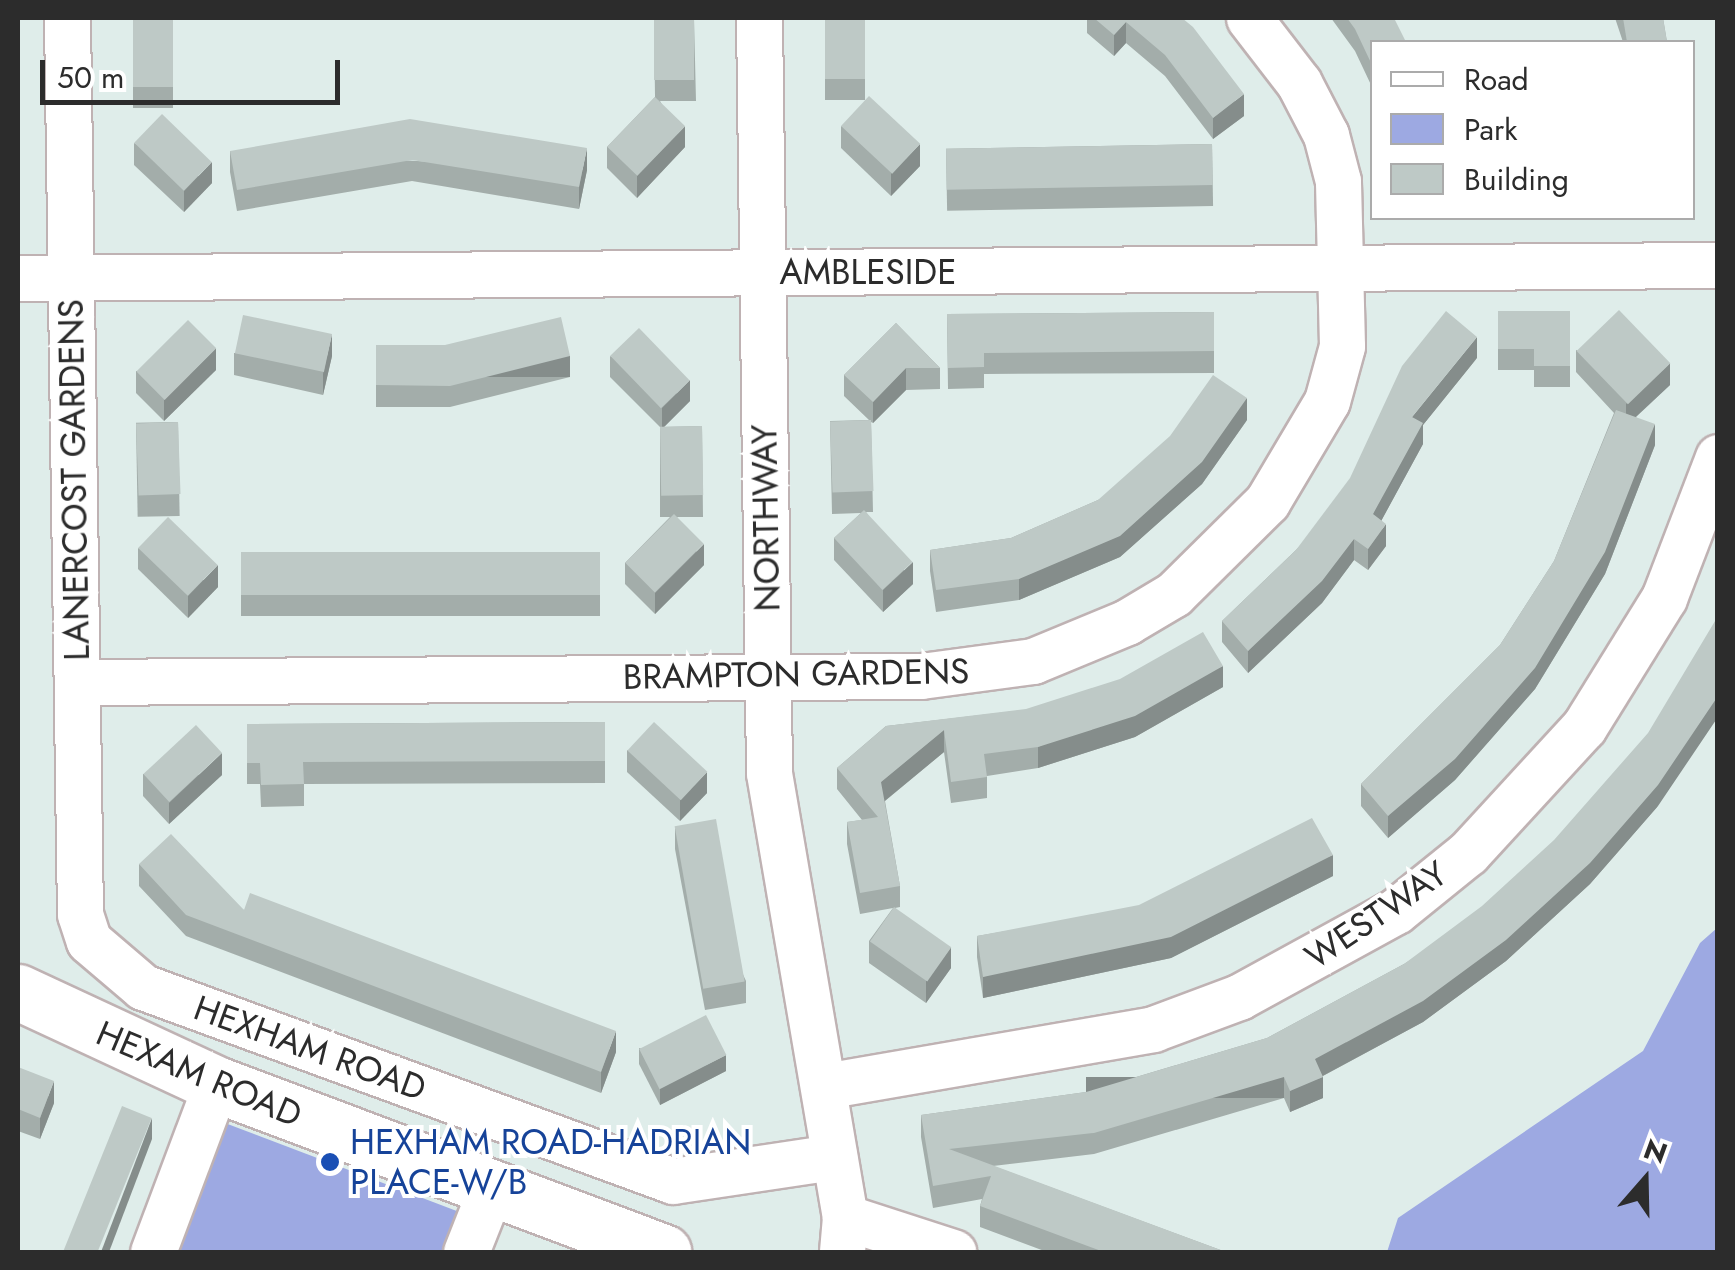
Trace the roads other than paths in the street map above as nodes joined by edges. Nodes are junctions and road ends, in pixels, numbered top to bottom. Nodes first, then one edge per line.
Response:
1 (67, 18) edge
2 (759, 18) edge
3 (1249, 18) edge
4 (1718, 266) edge
5 (1343, 268) junction
6 (762, 272) junction
7 (71, 277) junction
8 (18, 278) edge
9 (1718, 457) edge
10 (768, 676) junction
11 (78, 682) junction
12 (89, 941) joint
13 (18, 992) edge
14 (216, 1084) junction
15 (824, 1086) junction
16 (834, 1157) junction
17 (490, 1189) junction
18 (843, 1235) edge
19 (153, 1252) edge
20 (466, 1252) edge
21 (664, 1252) edge
22 (953, 1252) edge

1 - 7 street, LANERCOST GARDENS
2 - 6 street, NORTHWAY
3 - 5 street, BRAMPTON GARDENS
4 - 5 street, AMBLESIDE
5 - 6 street, AMBLESIDE
5 - 10 street, BRAMPTON GARDENS
6 - 7 street, AMBLESIDE
6 - 10 street, NORTHWAY
7 - 8 street, AMBLESIDE
7 - 11 street, LANERCOST GARDENS
9 - 15 street, WESTWAY
10 - 11 street, BRAMPTON GARDENS
10 - 15 street, NORTHWAY
11 - 12 street, LANERCOST GARDENS
12 - 16 street, HEXHAM ROAD
13 - 14 main road, HEXAM ROAD
14 - 17 main road, HEXAM ROAD
14 - 19 street
15 - 16 street, NORTHWAY
16 - 18 street, NORTHWAY
17 - 20 street
17 - 21 main road, HEXAM ROAD
18 - 22 street

